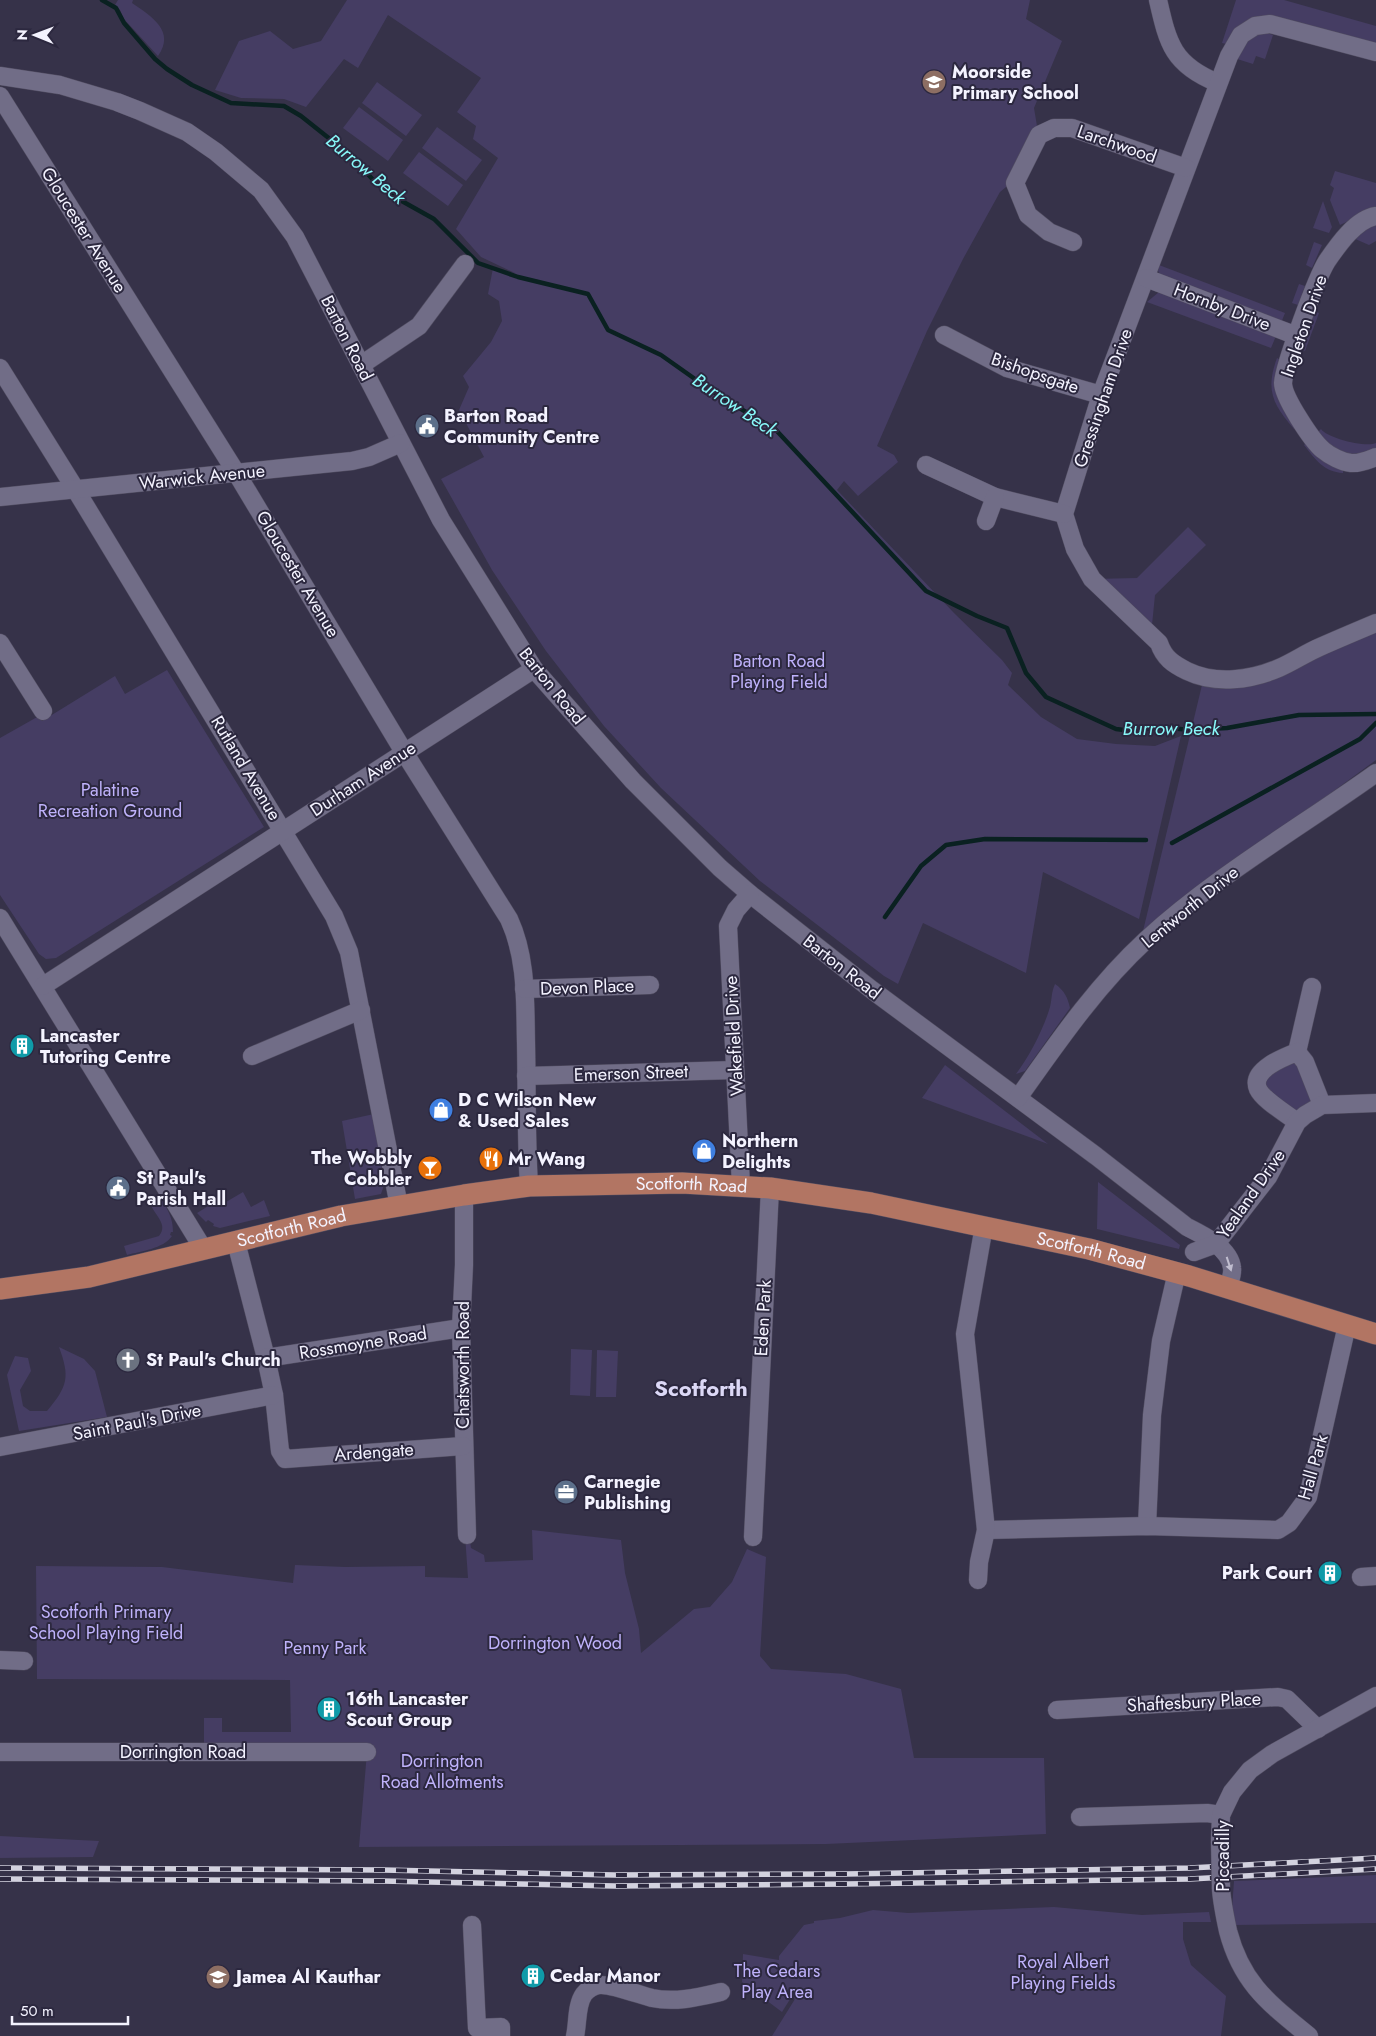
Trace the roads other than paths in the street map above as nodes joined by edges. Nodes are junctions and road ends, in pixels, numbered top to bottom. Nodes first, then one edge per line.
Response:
1 (1158, 0) edge
2 (1376, 52) edge
3 (0, 76) edge
4 (1218, 83) junction
5 (0, 96) edge
6 (1186, 168) junction
7 (1376, 216) edge
8 (1073, 242) dead end
9 (465, 264) dead end
10 (1146, 278) junction
11 (944, 335) dead end
12 (1297, 336) junction
13 (361, 365) junction
14 (0, 368) edge
15 (1101, 396) junction
16 (401, 443) junction
17 (1376, 457) edge
18 (926, 465) dead end
19 (237, 474) junction
20 (76, 489) junction
21 (0, 497) edge
22 (995, 497) junction
23 (1064, 514) junction
24 (986, 520) dead end
25 (1376, 623) edge
26 (0, 643) edge
27 (534, 669) junction
28 (42, 711) dead end
29 (404, 752) junction
30 (1376, 773) edge
31 (283, 830) junction
32 (750, 894) junction
33 (0, 918) edge
34 (650, 985) dead end
35 (43, 986) junction
36 (1312, 987) dead end
37 (524, 989) junction
38 (361, 1010) junction
39 (1297, 1052) junction
40 (252, 1056) dead end
41 (735, 1070) junction
42 (526, 1076) junction
43 (1018, 1098) junction
44 (1376, 1103) edge
45 (1322, 1105) junction
46 (1296, 1122) junction
47 (529, 1186) junction
48 (741, 1186) junction
49 (770, 1188) junction
50 (464, 1195) junction
51 (399, 1206) junction
52 (984, 1226) junction
53 (1187, 1227) junction
54 (236, 1242) junction
55 (1216, 1244) junction
56 (204, 1250) junction
57 (1194, 1252) junction
58 (1183, 1274) junction
59 (1228, 1288) junction
60 (0, 1289) edge
61 (1347, 1326) junction
62 (461, 1328) junction
63 (1376, 1334) edge
64 (266, 1358) junction
65 (274, 1395) junction
66 (463, 1446) junction
67 (0, 1447) edge
68 (1147, 1526) junction
69 (986, 1530) junction
70 (467, 1535) dead end
71 (753, 1537) dead end
72 (978, 1580) dead end
73 (0, 1660) edge
74 (24, 1661) dead end
75 (1376, 1696) edge
76 (1057, 1710) dead end
77 (1318, 1729) junction
78 (0, 1752) edge
79 (367, 1752) dead end
80 (1221, 1815) junction
81 (1080, 1817) dead end
82 (472, 1925) dead end
83 (721, 1992) dead end
84 (501, 2036) edge
85 (575, 2036) edge
86 (1309, 2036) edge

1 - 4 street
2 - 4 street, Gressingham Drive
3 - 13 street, Barton Road
4 - 6 street, Gressingham Drive
5 - 19 street, Gloucester Avenue
6 - 8 street, Larchwood
6 - 10 street, Gressingham Drive
7 - 12 street, Ingleton Drive
9 - 13 street
10 - 12 street, Hornby Drive
10 - 15 street, Gressingham Drive
11 - 15 street, Bishopsgate
12 - 17 street, Ingleton Drive
13 - 16 street, Barton Road
14 - 20 street, Rutland Avenue
15 - 23 street, Gressingham Drive
16 - 19 street, Warwick Avenue
16 - 27 street, Barton Road
18 - 22 street
19 - 20 street, Warwick Avenue
19 - 29 street, Gloucester Avenue
20 - 21 street, Warwick Avenue
20 - 31 street, Rutland Avenue
22 - 23 street
22 - 24 street
23 - 25 street
26 - 28 street
27 - 29 street, Durham Avenue
27 - 32 street, Barton Road
29 - 31 street, Durham Avenue
29 - 37 street, Gloucester Avenue
30 - 43 street, Lentworth Drive
31 - 35 street, Durham Avenue
31 - 38 street, Rutland Avenue
32 - 41 street, Wakefield Drive
32 - 43 street, Barton Road
33 - 35 street
34 - 37 street, Devon Place
35 - 56 street
36 - 39 street
37 - 42 street, Gloucester Avenue
38 - 40 street
38 - 51 street, Rutland Avenue
39 - 45 street
39 - 46 street
41 - 42 street, Emerson Street
41 - 48 street, Wakefield Drive
42 - 47 street, Gloucester Avenue
43 - 53 street, Barton Road
44 - 45 street, Yealand Drive
45 - 46 street, Yealand Drive
46 - 55 street, Yealand Drive
47 - 48 main road, Scotforth Road
47 - 50 main road, Scotforth Road
48 - 49 main road, Scotforth Road
49 - 52 main road, Scotforth Road
49 - 71 street, Eden Park
50 - 51 main road, Scotforth Road
50 - 62 street, Chatsworth Road
51 - 54 main road, Scotforth Road
52 - 58 main road, Scotforth Road
52 - 69 street
53 - 55 street, Barton Road
53 - 57 street
54 - 56 main road, Scotforth Road
54 - 64 street
55 - 57 street, Yealand Drive
55 -> 59 street, Barton Road
56 - 60 main road, Scotforth Road
57 - 58 street
58 - 59 main road, Scotforth Road
58 - 68 street
59 - 61 main road, Scotforth Road
61 - 63 main road, Scotforth Road
61 - 68 street, Hall Park
62 - 64 street, Rossmoyne Road
62 - 66 street, Chatsworth Road
64 - 65 street
65 - 66 street, Ardengate
65 - 67 street, Saint Paul's Drive
66 - 70 street, Chatsworth Road
68 - 69 street, Hall Park
69 - 72 street
73 - 74 street
75 - 77 street, Piccadilly
76 - 77 street, Shaftesbury Place
77 - 80 street, Piccadilly
78 - 79 street, Dorrington Road
80 - 81 street
80 - 86 street, Piccadilly, bridge
82 - 84 street
83 - 85 street

